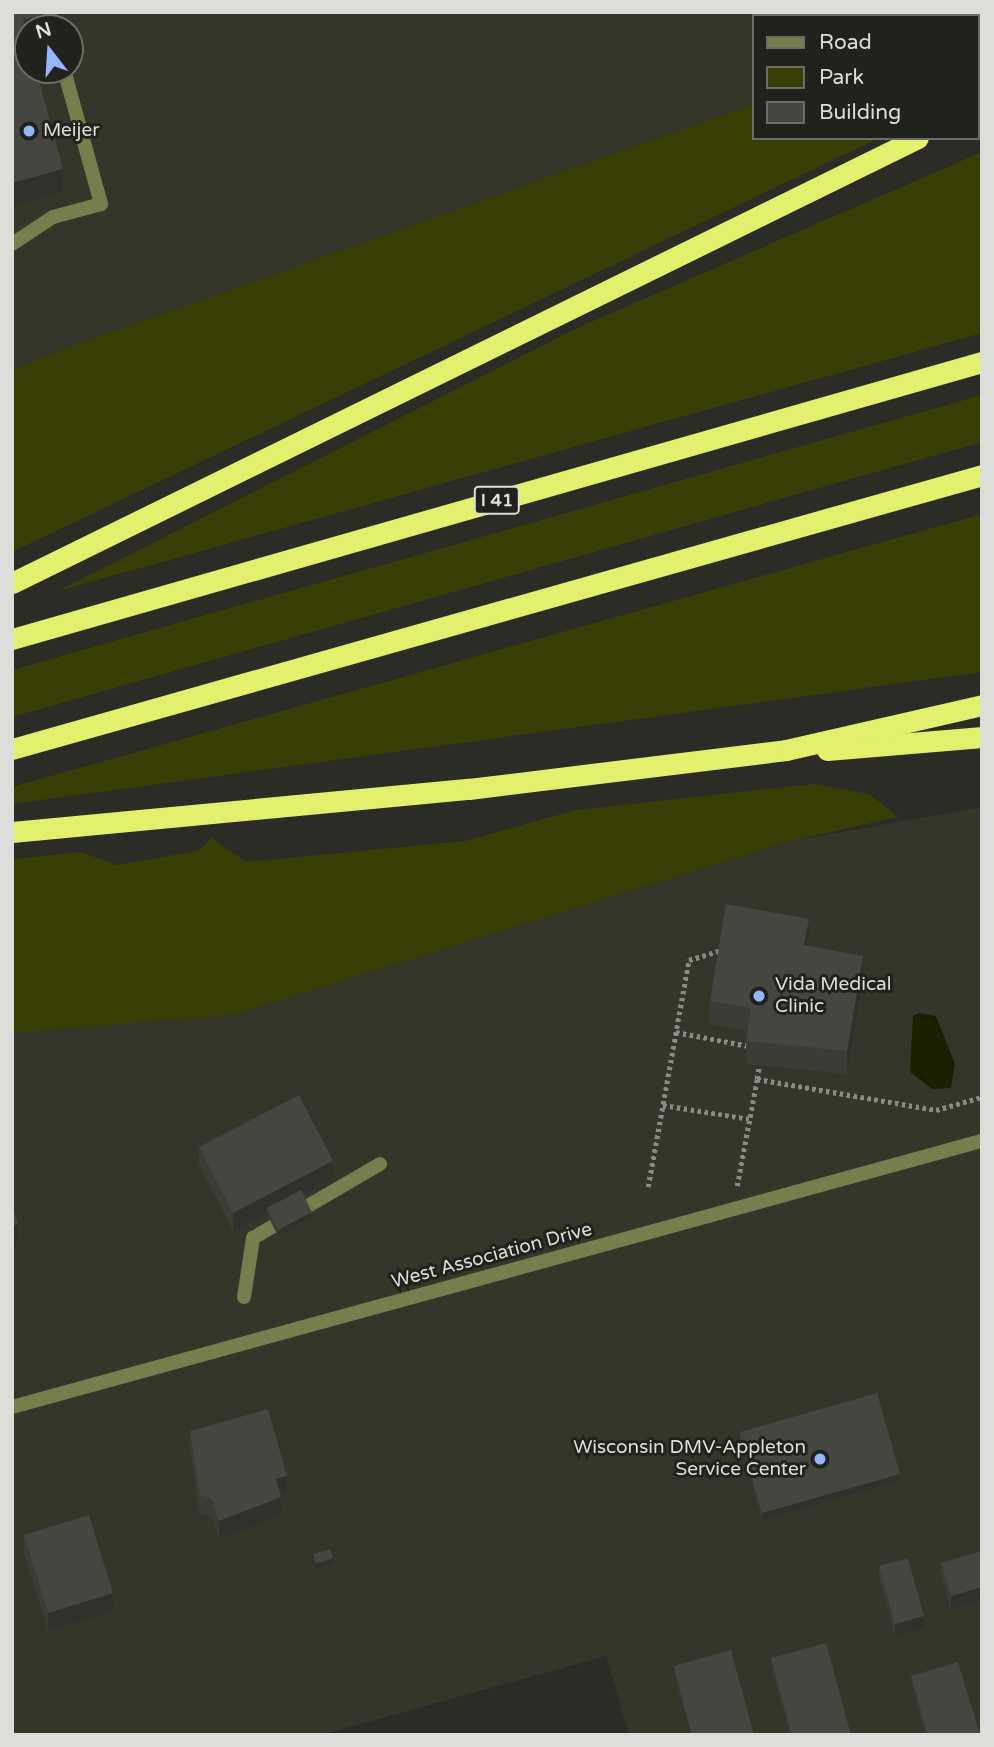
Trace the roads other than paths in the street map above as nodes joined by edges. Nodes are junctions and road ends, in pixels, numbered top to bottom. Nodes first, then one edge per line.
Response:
1 (68, 84) edge
2 (914, 140) edge
3 (12, 244) edge
4 (982, 362) edge
5 (982, 475) edge
6 (12, 583) edge
7 (12, 639) edge
8 (982, 705) edge
9 (982, 737) edge
10 (12, 749) edge
11 (786, 750) junction
12 (12, 832) edge
13 (982, 1141) edge
14 (380, 1164) dead end
15 (244, 1297) dead end
16 (12, 1408) edge

1 - 3 street
2 - 6 highway
4 - 7 highway, I 41
5 - 10 highway
8 - 11 highway
9 - 11 highway
11 - 12 highway
13 - 16 street, West Association Drive
14 - 15 street

